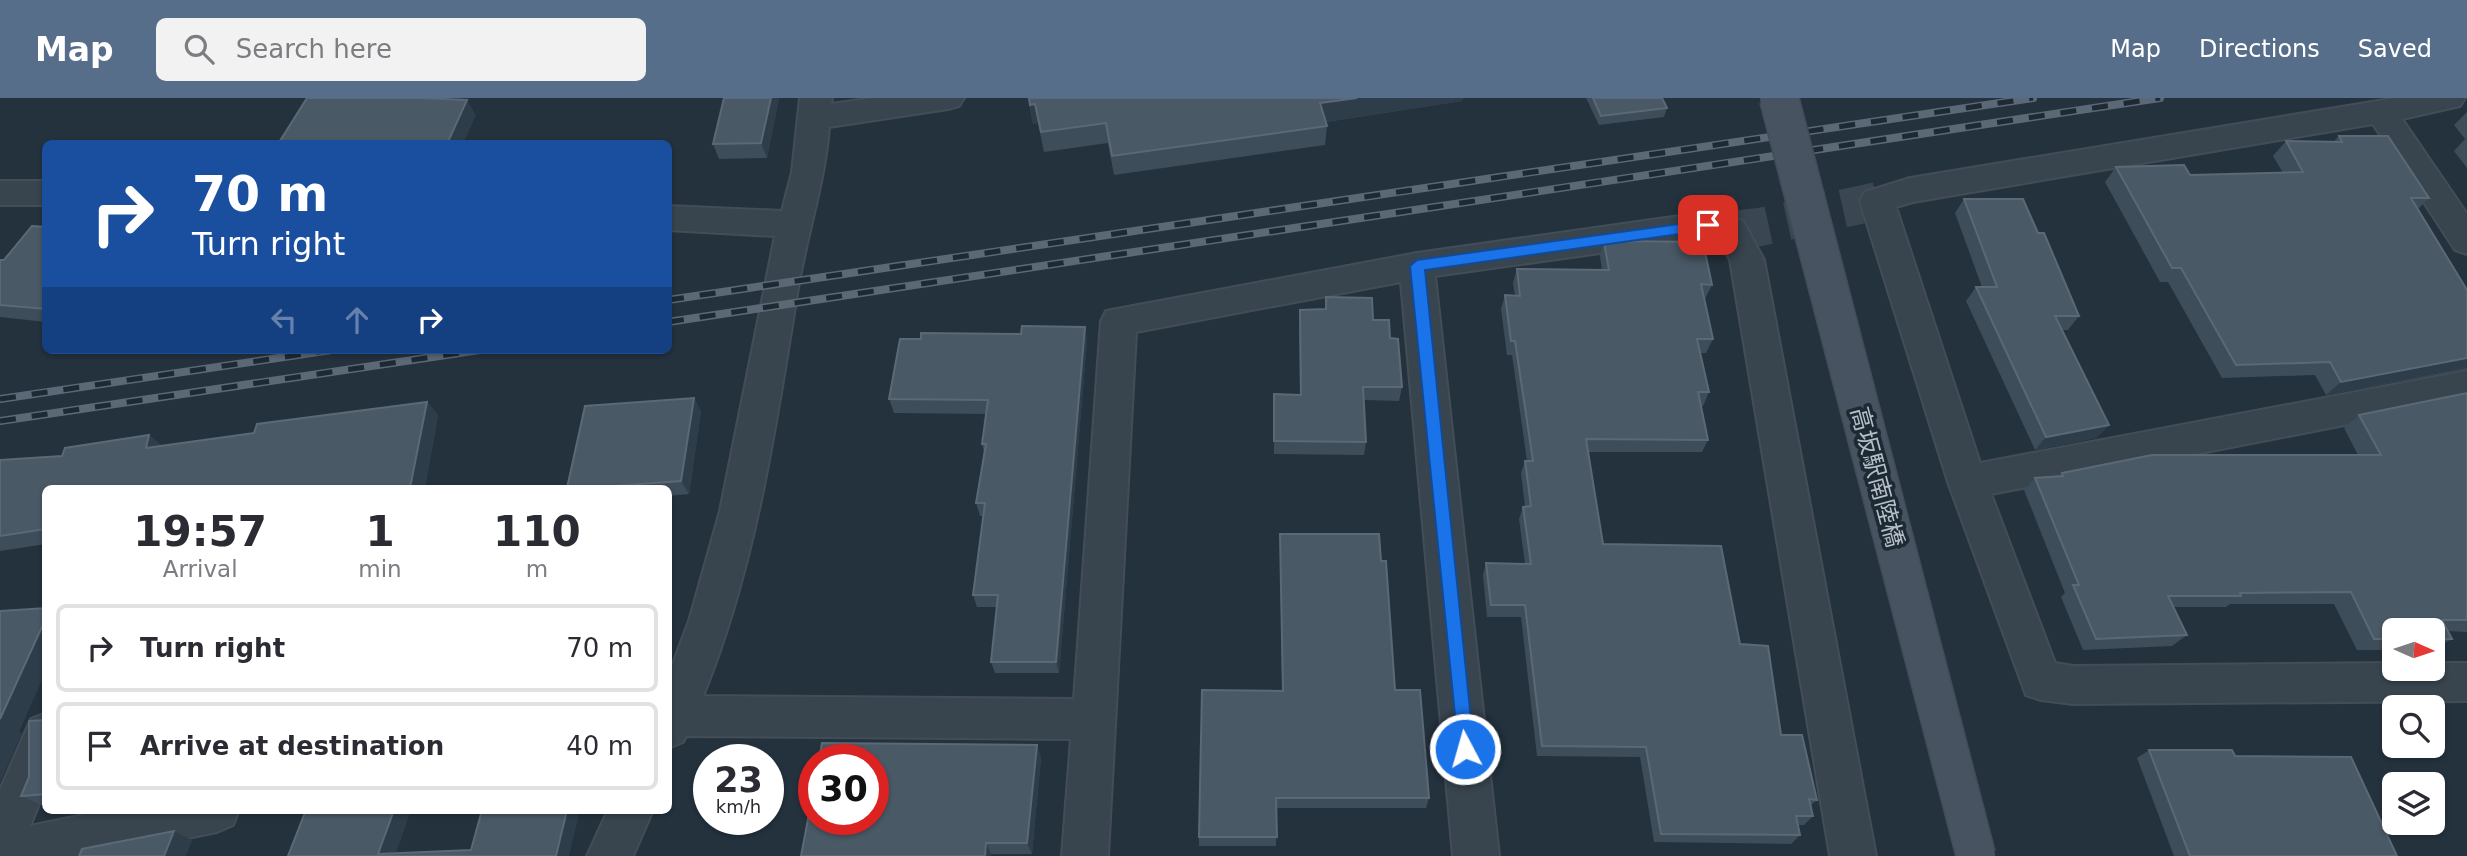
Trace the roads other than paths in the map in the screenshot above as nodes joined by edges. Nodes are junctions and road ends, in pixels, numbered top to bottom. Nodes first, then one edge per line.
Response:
1 (948, 98) edge
2 (1779, 98) edge
3 (2449, 98) edge
4 (815, 108) edge
5 (2381, 112) junction
6 (0, 193) edge
7 (42, 194) edge
8 (672, 218) edge
9 (793, 224) junction
10 (2467, 241) edge
11 (1417, 266) junction
12 (2467, 386) edge
13 (1967, 482) junction
14 (2467, 682) edge
15 (672, 716) edge
16 (672, 719) edge
17 (1092, 719) junction
18 (42, 743) edge
19 (198, 814) edge
20 (629, 814) edge
21 (0, 843) edge
22 (0, 855) edge
23 (610, 856) edge
24 (1085, 856) edge
25 (1476, 856) edge
26 (1853, 856) edge
27 (1976, 856) edge

1 - 4 street
2 - 27 main road, 高坂駅南陸橋, bridge
3 - 5 street
4 - 9 street
5 - 10 street
5 - 13 street
6 - 7 street
8 - 9 street
9 - 15 street
11 - 17 street
11 - 25 street
11 - 26 street
12 - 13 street
13 - 14 street
16 - 17 street
17 - 24 street
18 - 21 street
19 - 22 street
20 - 23 street

